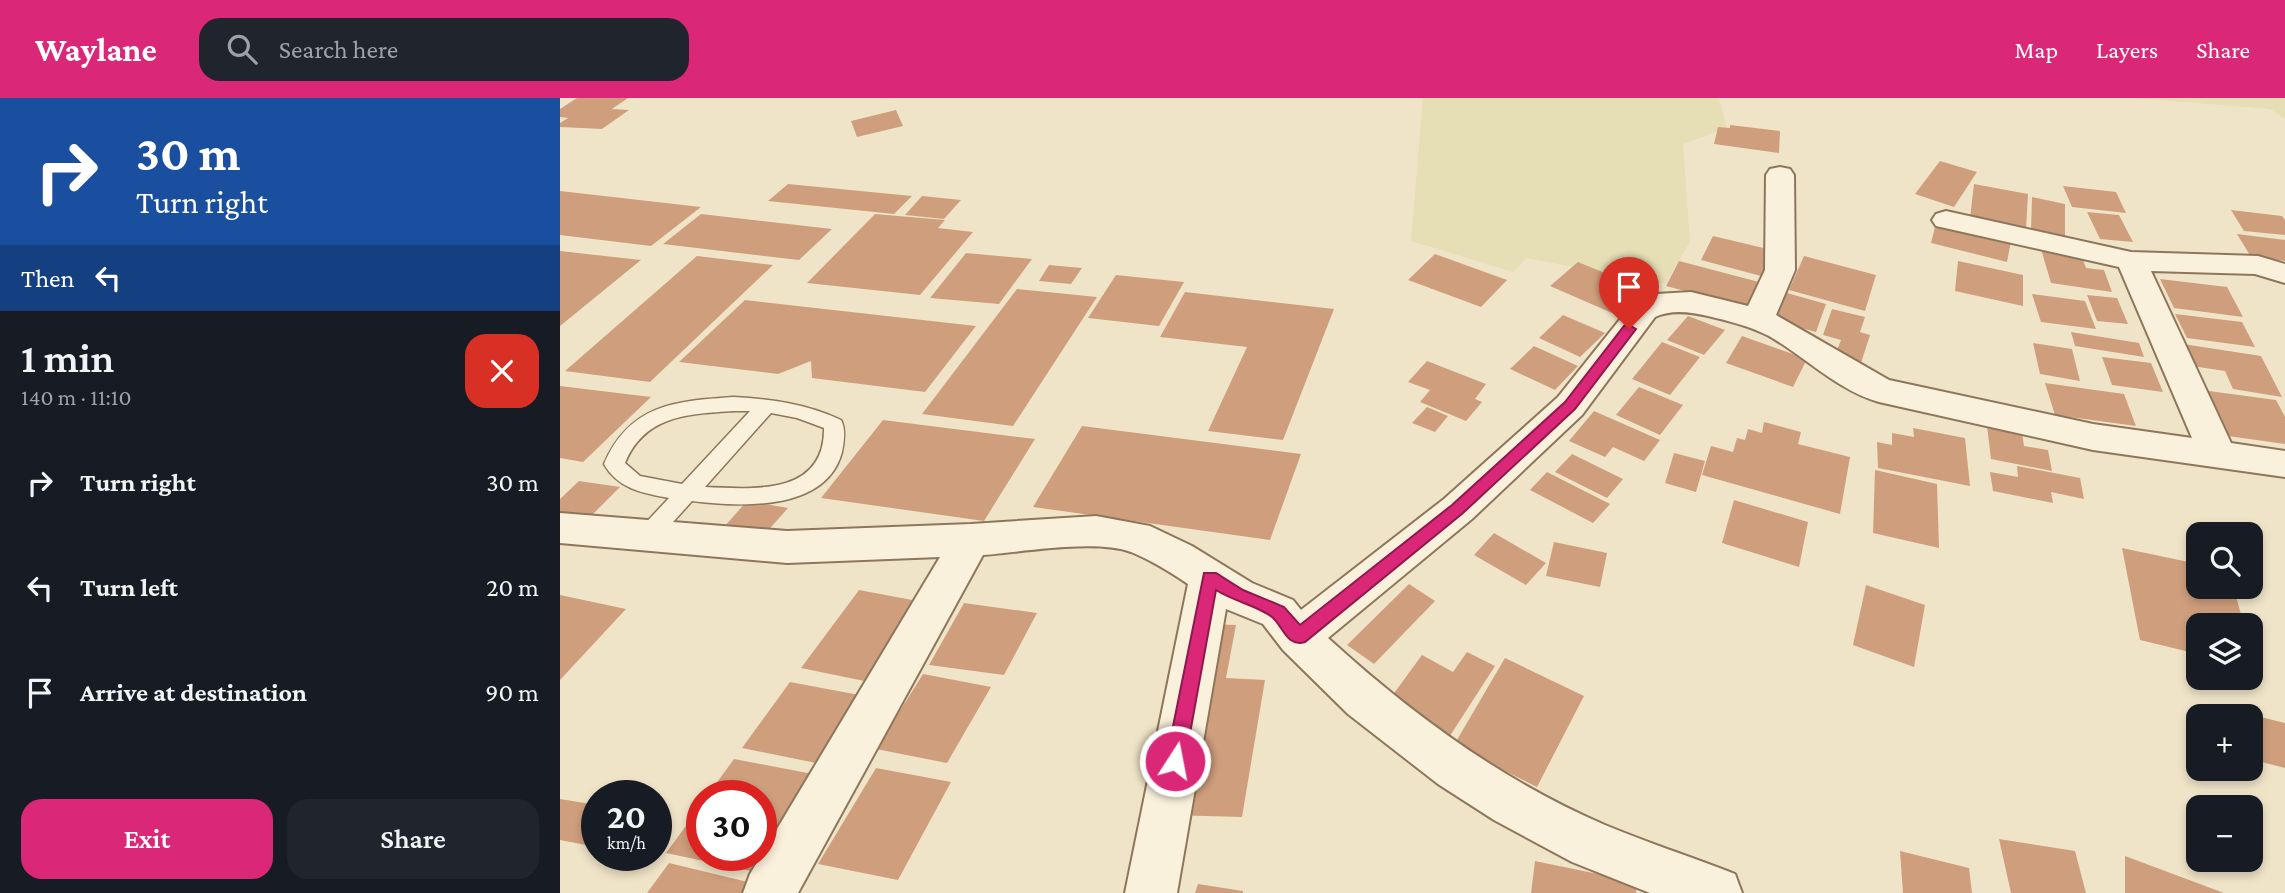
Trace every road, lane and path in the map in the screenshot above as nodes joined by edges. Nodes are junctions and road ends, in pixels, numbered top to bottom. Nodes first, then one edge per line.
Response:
1 (1780, 175) dead end
2 (1946, 220) dead end
3 (2131, 261) junction
4 (2285, 274) edge
5 (1758, 319) junction
6 (767, 405) junction
7 (2218, 455) junction
8 (2285, 464) edge
9 (687, 493) junction
10 (560, 528) edge
11 (647, 536) junction
12 (971, 540) junction
13 (1210, 578) junction
14 (1298, 637) junction
15 (769, 893) edge
16 (1151, 893) edge
17 (1716, 893) edge

1 - 5 street
2 - 3 street
3 - 4 street
3 - 7 street
5 - 7 street
5 - 14 street
6 - 9 lane
6 - 9 lane
6 - 9 lane
7 - 8 street
9 - 11 lane
10 - 11 street
11 - 12 street
12 - 13 street
12 - 15 street
13 - 14 street
13 - 16 street
14 - 17 street

